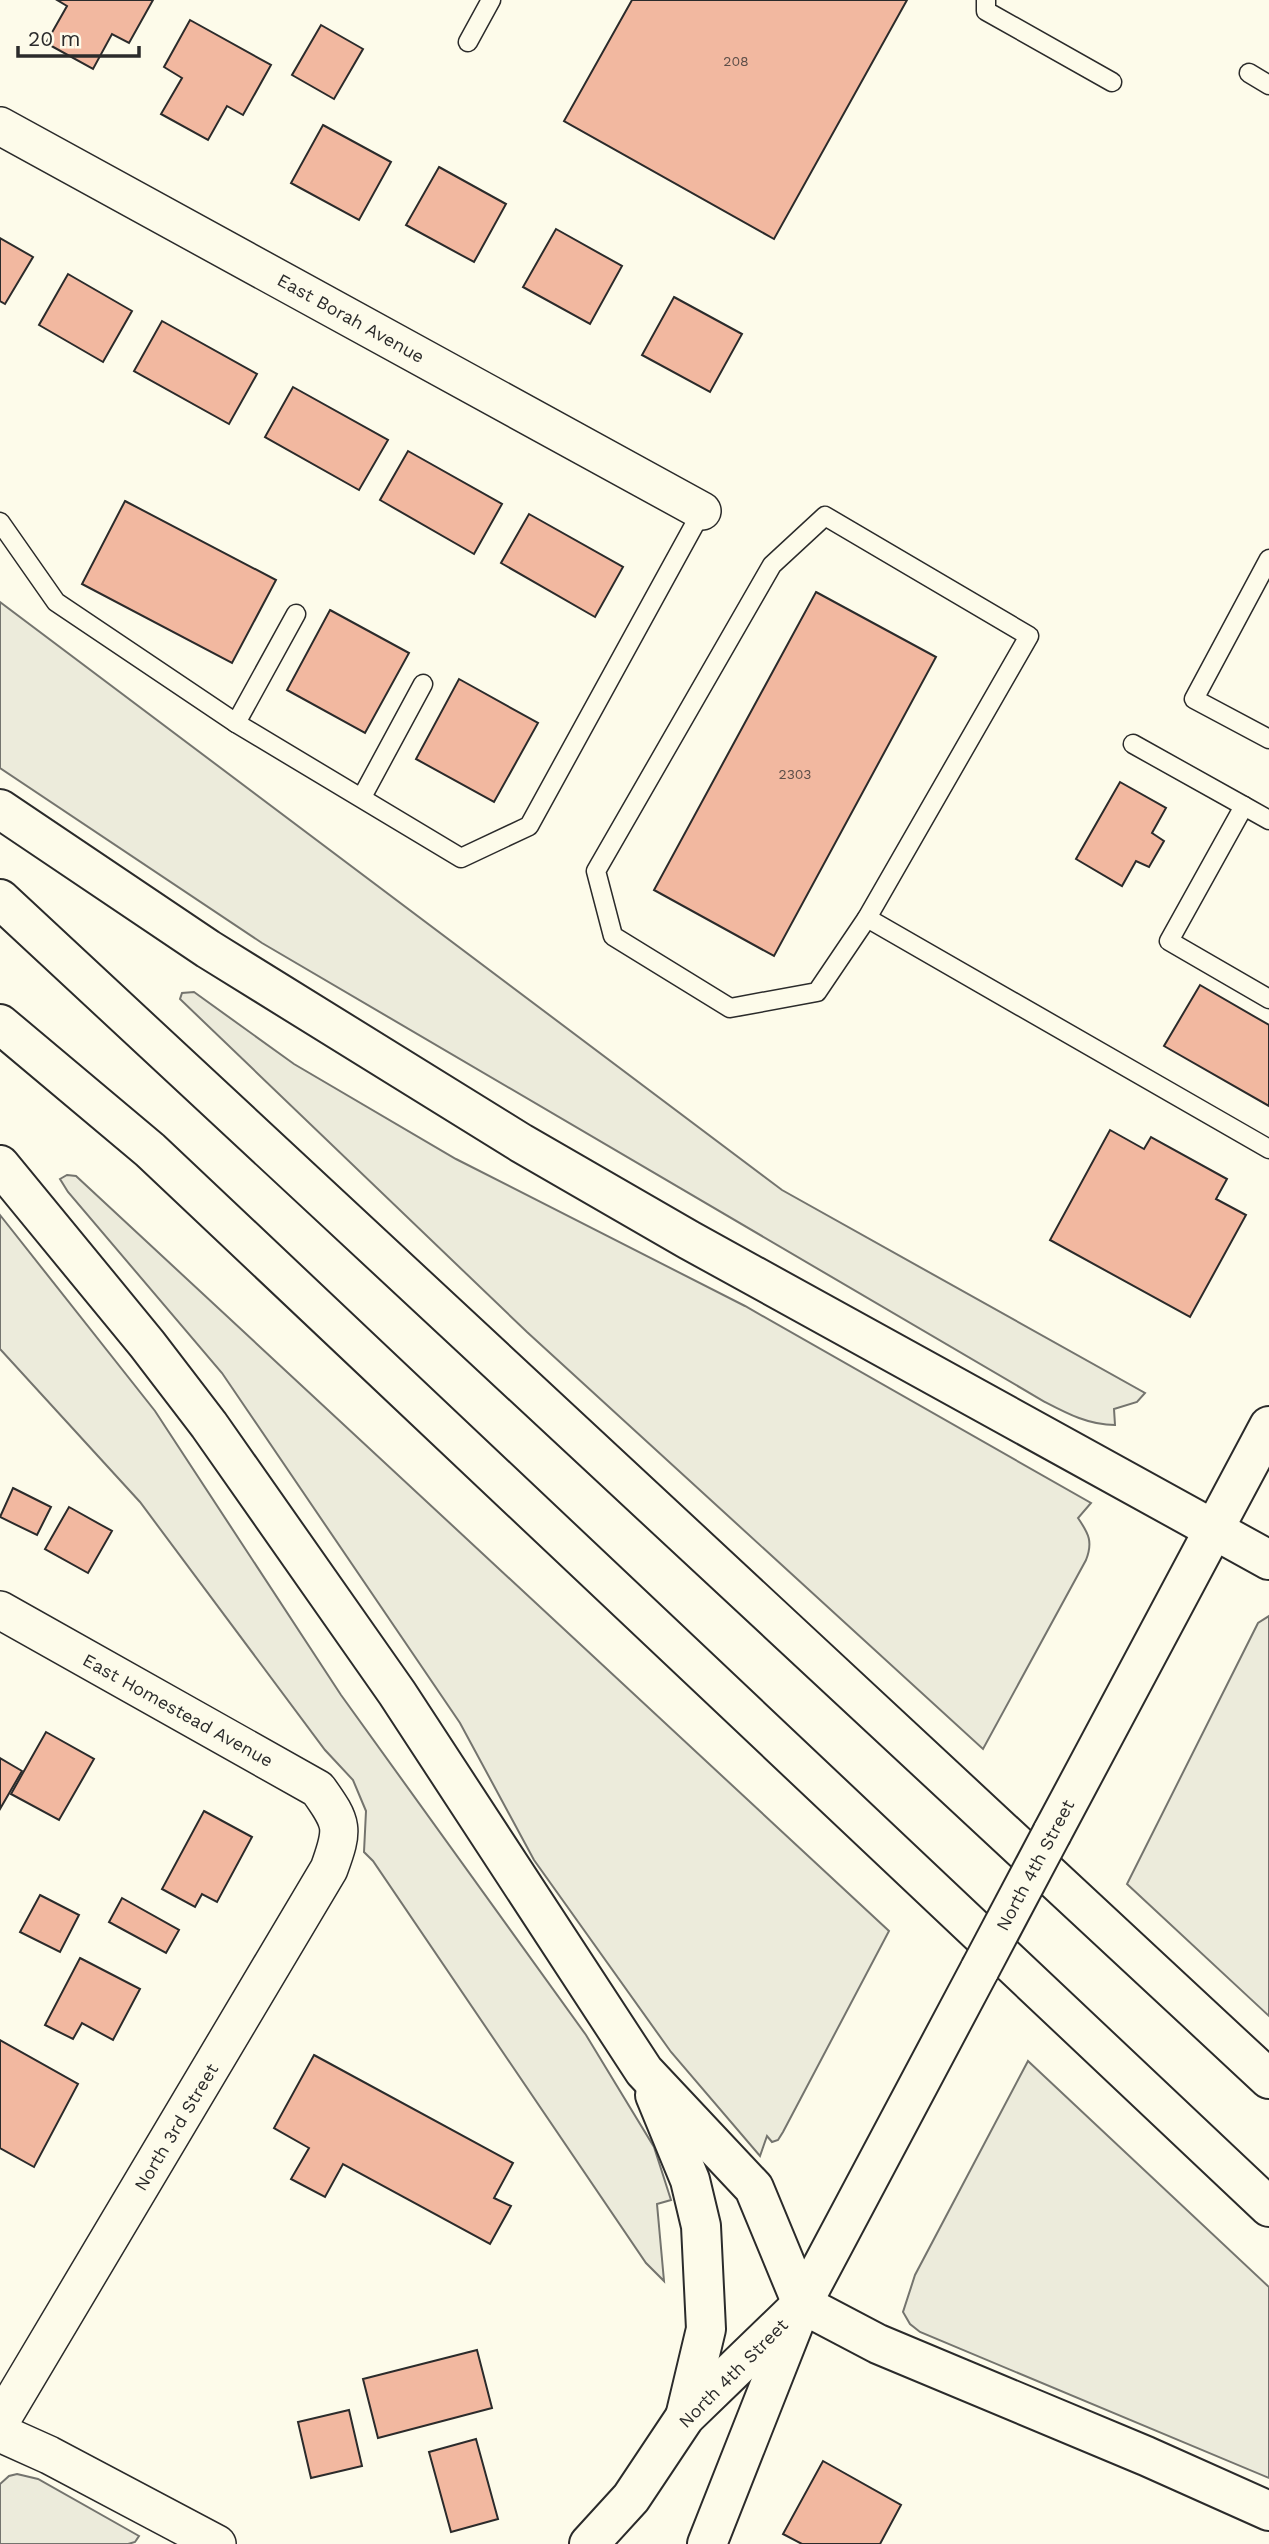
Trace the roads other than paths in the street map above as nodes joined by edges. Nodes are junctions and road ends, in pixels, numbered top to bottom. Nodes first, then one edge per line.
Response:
1 (491, 0) edge
2 (986, 0) edge
3 (468, 42) dead end
4 (1249, 73) dead end
5 (1112, 82) dead end
6 (1269, 85) edge
7 (0, 126) edge
8 (702, 511) joint
9 (0, 522) edge
10 (1269, 559) edge
11 (296, 614) dead end
12 (423, 684) dead end
13 (236, 723) junction
14 (1269, 739) edge
15 (1133, 744) dead end
16 (362, 797) junction
17 (1244, 806) junction
18 (0, 809) edge
19 (1269, 820) edge
20 (0, 899) edge
21 (867, 918) junction
22 (1269, 999) edge
23 (0, 1024) edge
24 (1269, 1149) edge
25 (0, 1165) edge
26 (1269, 1426) edge
27 (1214, 1531) junction
28 (1269, 1560) edge
29 (0, 1610) edge
30 (339, 1828) joint
31 (644, 2071) junction
32 (1269, 2079) edge
33 (1269, 2207) edge
34 (802, 2304) junction
35 (685, 2417) junction
36 (0, 2422) edge
37 (0, 2433) edge
38 (1269, 2511) edge
39 (217, 2544) edge
40 (589, 2544) edge
41 (707, 2544) edge

1 - 3 lane
2 - 5 lane
4 - 6 lane
7 - 8 street, East Borah Avenue
8 - 16 lane
9 - 13 lane
10 - 14 lane
11 - 13 lane
12 - 16 lane
13 - 16 lane
15 - 17 lane
17 - 19 lane
17 - 22 lane
18 - 27 main road
20 - 32 main road
21 - 21 lane
21 - 24 lane
23 - 33 main road
25 - 31 main road
26 - 27 main road, North 4th Street
27 - 28 main road
27 - 34 main road, North 4th Street, bridge
29 - 30 street, East Homestead Avenue
30 - 36 street, North 3rd Street
31 - 34 main road
31 - 35 main road
34 - 35 main road, North 4th Street
34 - 38 main road
34 - 41 main road, North 4th Street
35 - 40 main road, North 4th Street
37 - 39 street

